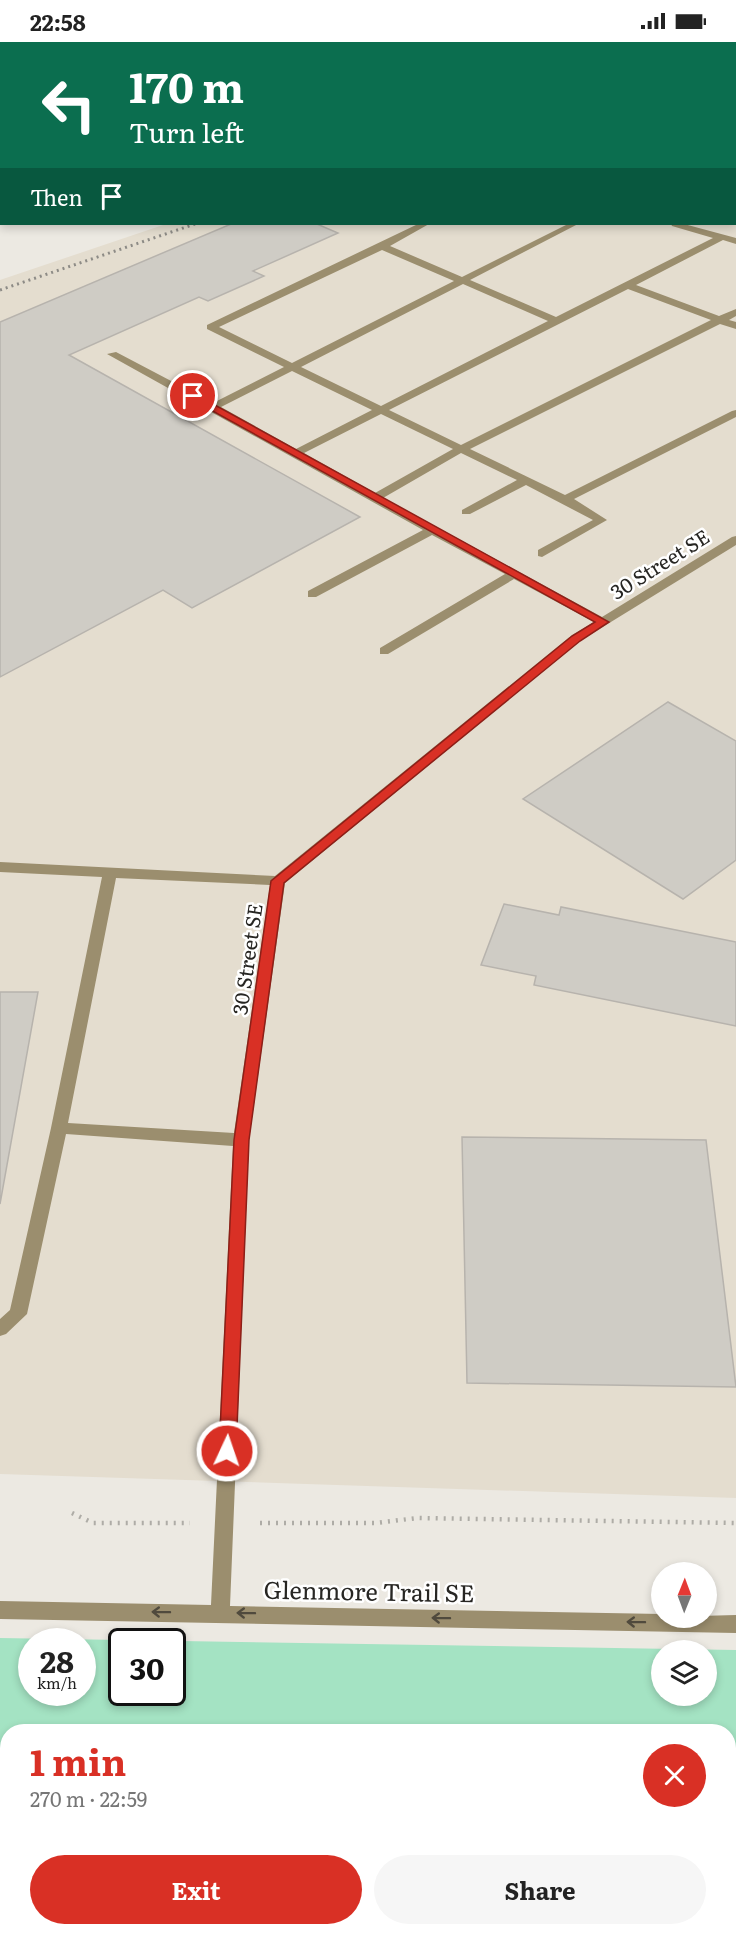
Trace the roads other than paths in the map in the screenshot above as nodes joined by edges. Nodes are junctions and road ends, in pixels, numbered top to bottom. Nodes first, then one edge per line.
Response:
1 (422, 225) edge
2 (572, 225) edge
3 (679, 225) edge
4 (722, 237) junction
5 (736, 241) edge
6 (382, 246) junction
7 (464, 279) junction
8 (627, 285) junction
9 (736, 312) edge
10 (556, 321) junction
11 (720, 321) junction
12 (736, 326) edge
13 (112, 354) dead end
14 (295, 365) junction
15 (213, 407) junction
16 (383, 410) junction
17 (736, 413) edge
18 (461, 449) junction
19 (296, 453) junction
20 (526, 480) junction
21 (374, 498) junction
22 (565, 499) junction
23 (466, 512) dead end
24 (432, 530) junction
25 (736, 540) edge
26 (542, 553) dead end
27 (514, 574) junction
28 (312, 594) dead end
29 (603, 622) junction
30 (384, 651) dead end
31 (0, 867) edge
32 (110, 873) junction
33 (278, 881) junction
34 (59, 1128) junction
35 (241, 1140) junction
36 (0, 1329) edge
37 (0, 1610) edge
38 (220, 1613) junction
39 (736, 1624) edge

1 - 6 street
2 - 7 street
3 - 4 street
4 - 5 street
4 - 8 street
6 - 7 street
6 - 14 street
7 - 10 street
7 - 14 street
8 - 10 street
8 - 11 street
9 - 11 street
10 - 16 street
11 - 12 street
11 - 18 street
13 - 15 street
14 - 15 street
14 - 16 street
15 - 19 street
16 - 18 street
16 - 19 street
17 - 22 street
18 - 20 street
18 - 21 street
19 - 21 street
20 - 22 street
20 - 23 street
21 - 24 street
22 - 26 street
24 - 27 street
24 - 28 street
25 - 29 street, 30 Street SE
27 - 29 street
27 - 30 street
29 - 33 street, 30 Street SE
31 - 32 street
32 - 33 street
32 - 34 street
33 - 35 street, 30 Street SE
34 - 35 street
34 - 36 street
35 - 38 street, 30 Street SE
38 -> 37 street, Glenmore Trail SE
39 -> 38 street, Glenmore Trail SE

